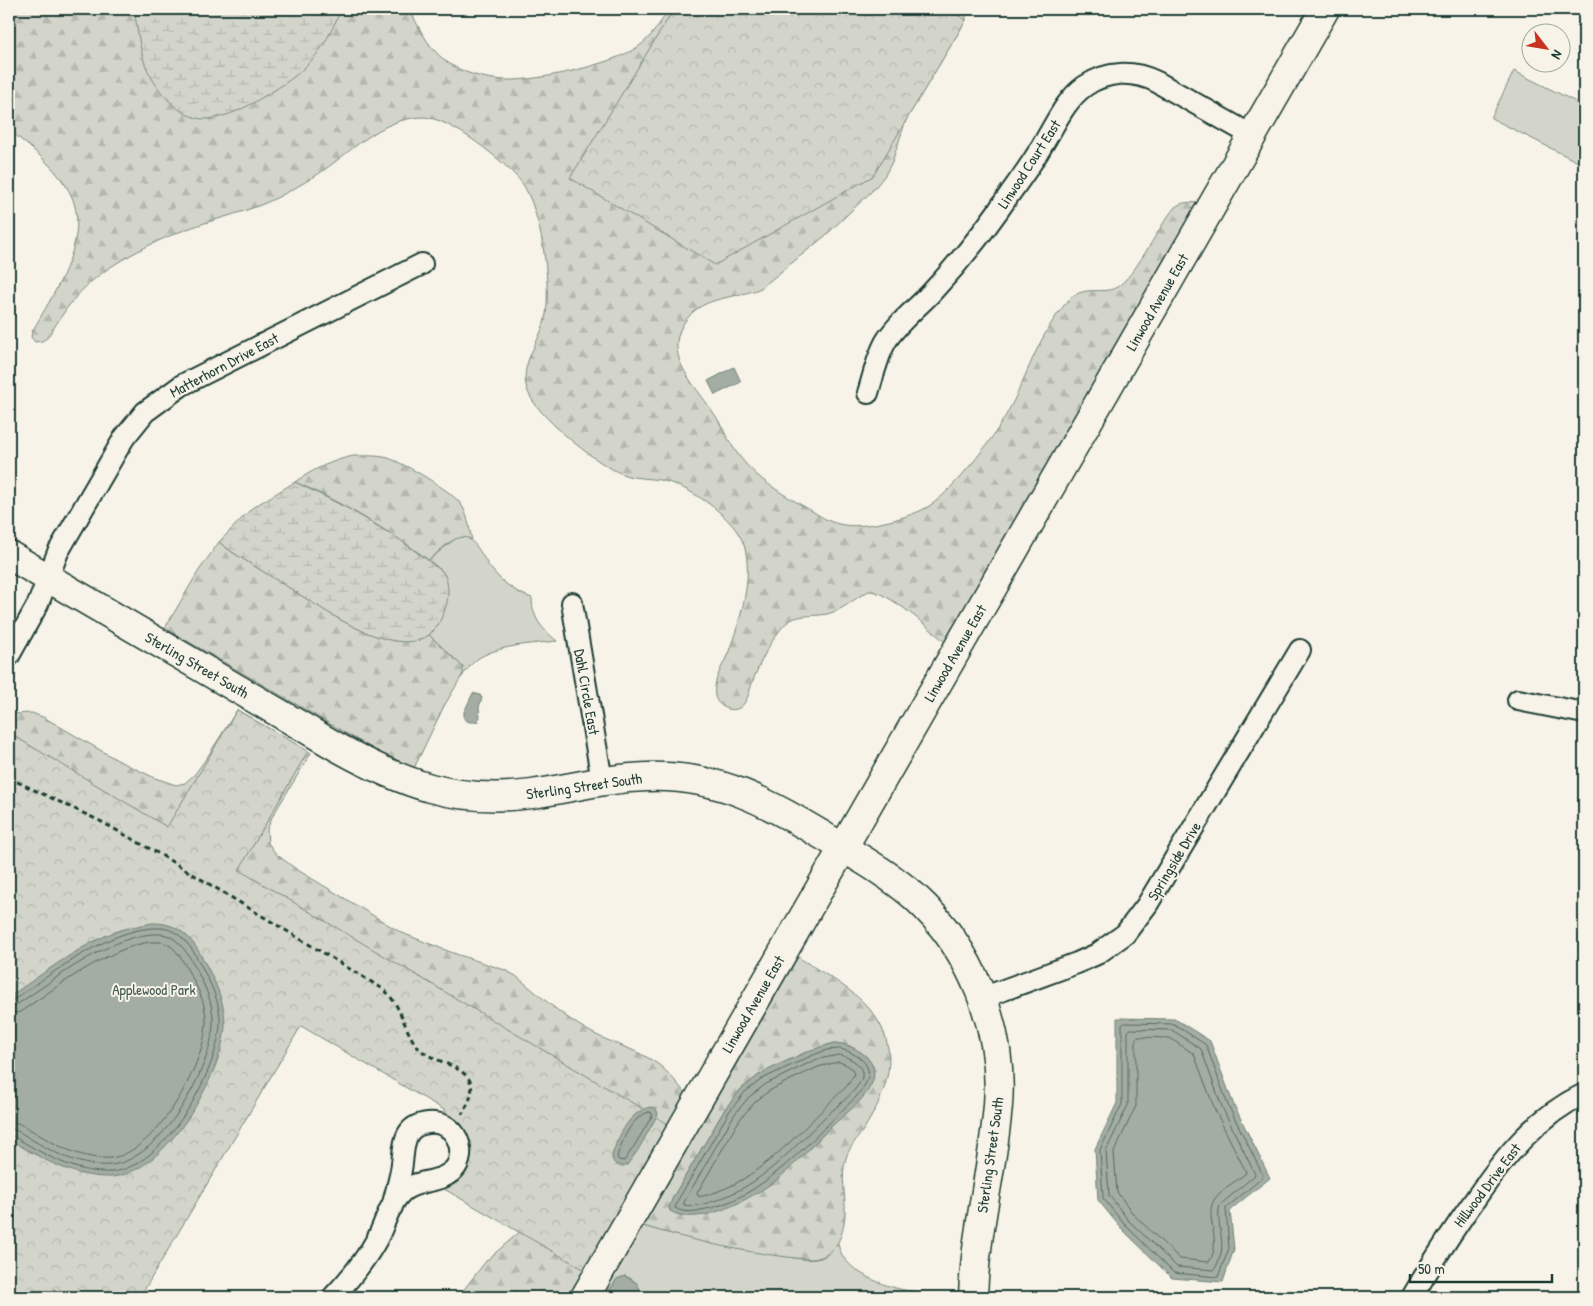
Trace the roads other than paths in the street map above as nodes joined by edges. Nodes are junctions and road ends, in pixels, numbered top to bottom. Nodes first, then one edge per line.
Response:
1 (1325, 9) edge
2 (1252, 136) junction
3 (422, 264) dead end
4 (868, 393) dead end
5 (9, 555) edge
6 (48, 578) junction
7 (572, 603) dead end
8 (1300, 650) dead end
9 (9, 656) edge
10 (1518, 700) dead end
11 (1584, 714) edge
12 (602, 782) junction
13 (843, 847) junction
14 (982, 998) junction
15 (1584, 1094) edge
16 (392, 1207) junction
17 (333, 1297) edge
18 (585, 1297) edge
19 (973, 1297) edge
20 (1412, 1297) edge

1 - 2 street, Linwood Avenue East
2 - 4 street, Linwood Court East
2 - 13 street, Linwood Avenue East
3 - 6 street, Matterhorn Drive East
5 - 6 street, Sterling Street South
6 - 9 street, Matterhorn Drive East
6 - 12 street, Sterling Street South
7 - 12 street, Dahl Circle East
8 - 14 street, Springside Drive
10 - 11 street
12 - 13 street, Sterling Street South
13 - 14 street, Sterling Street South
13 - 18 street, Linwood Avenue East
14 - 19 street, Sterling Street South
15 - 20 street, Hillwood Drive East
16 - 16 street
16 - 17 street

